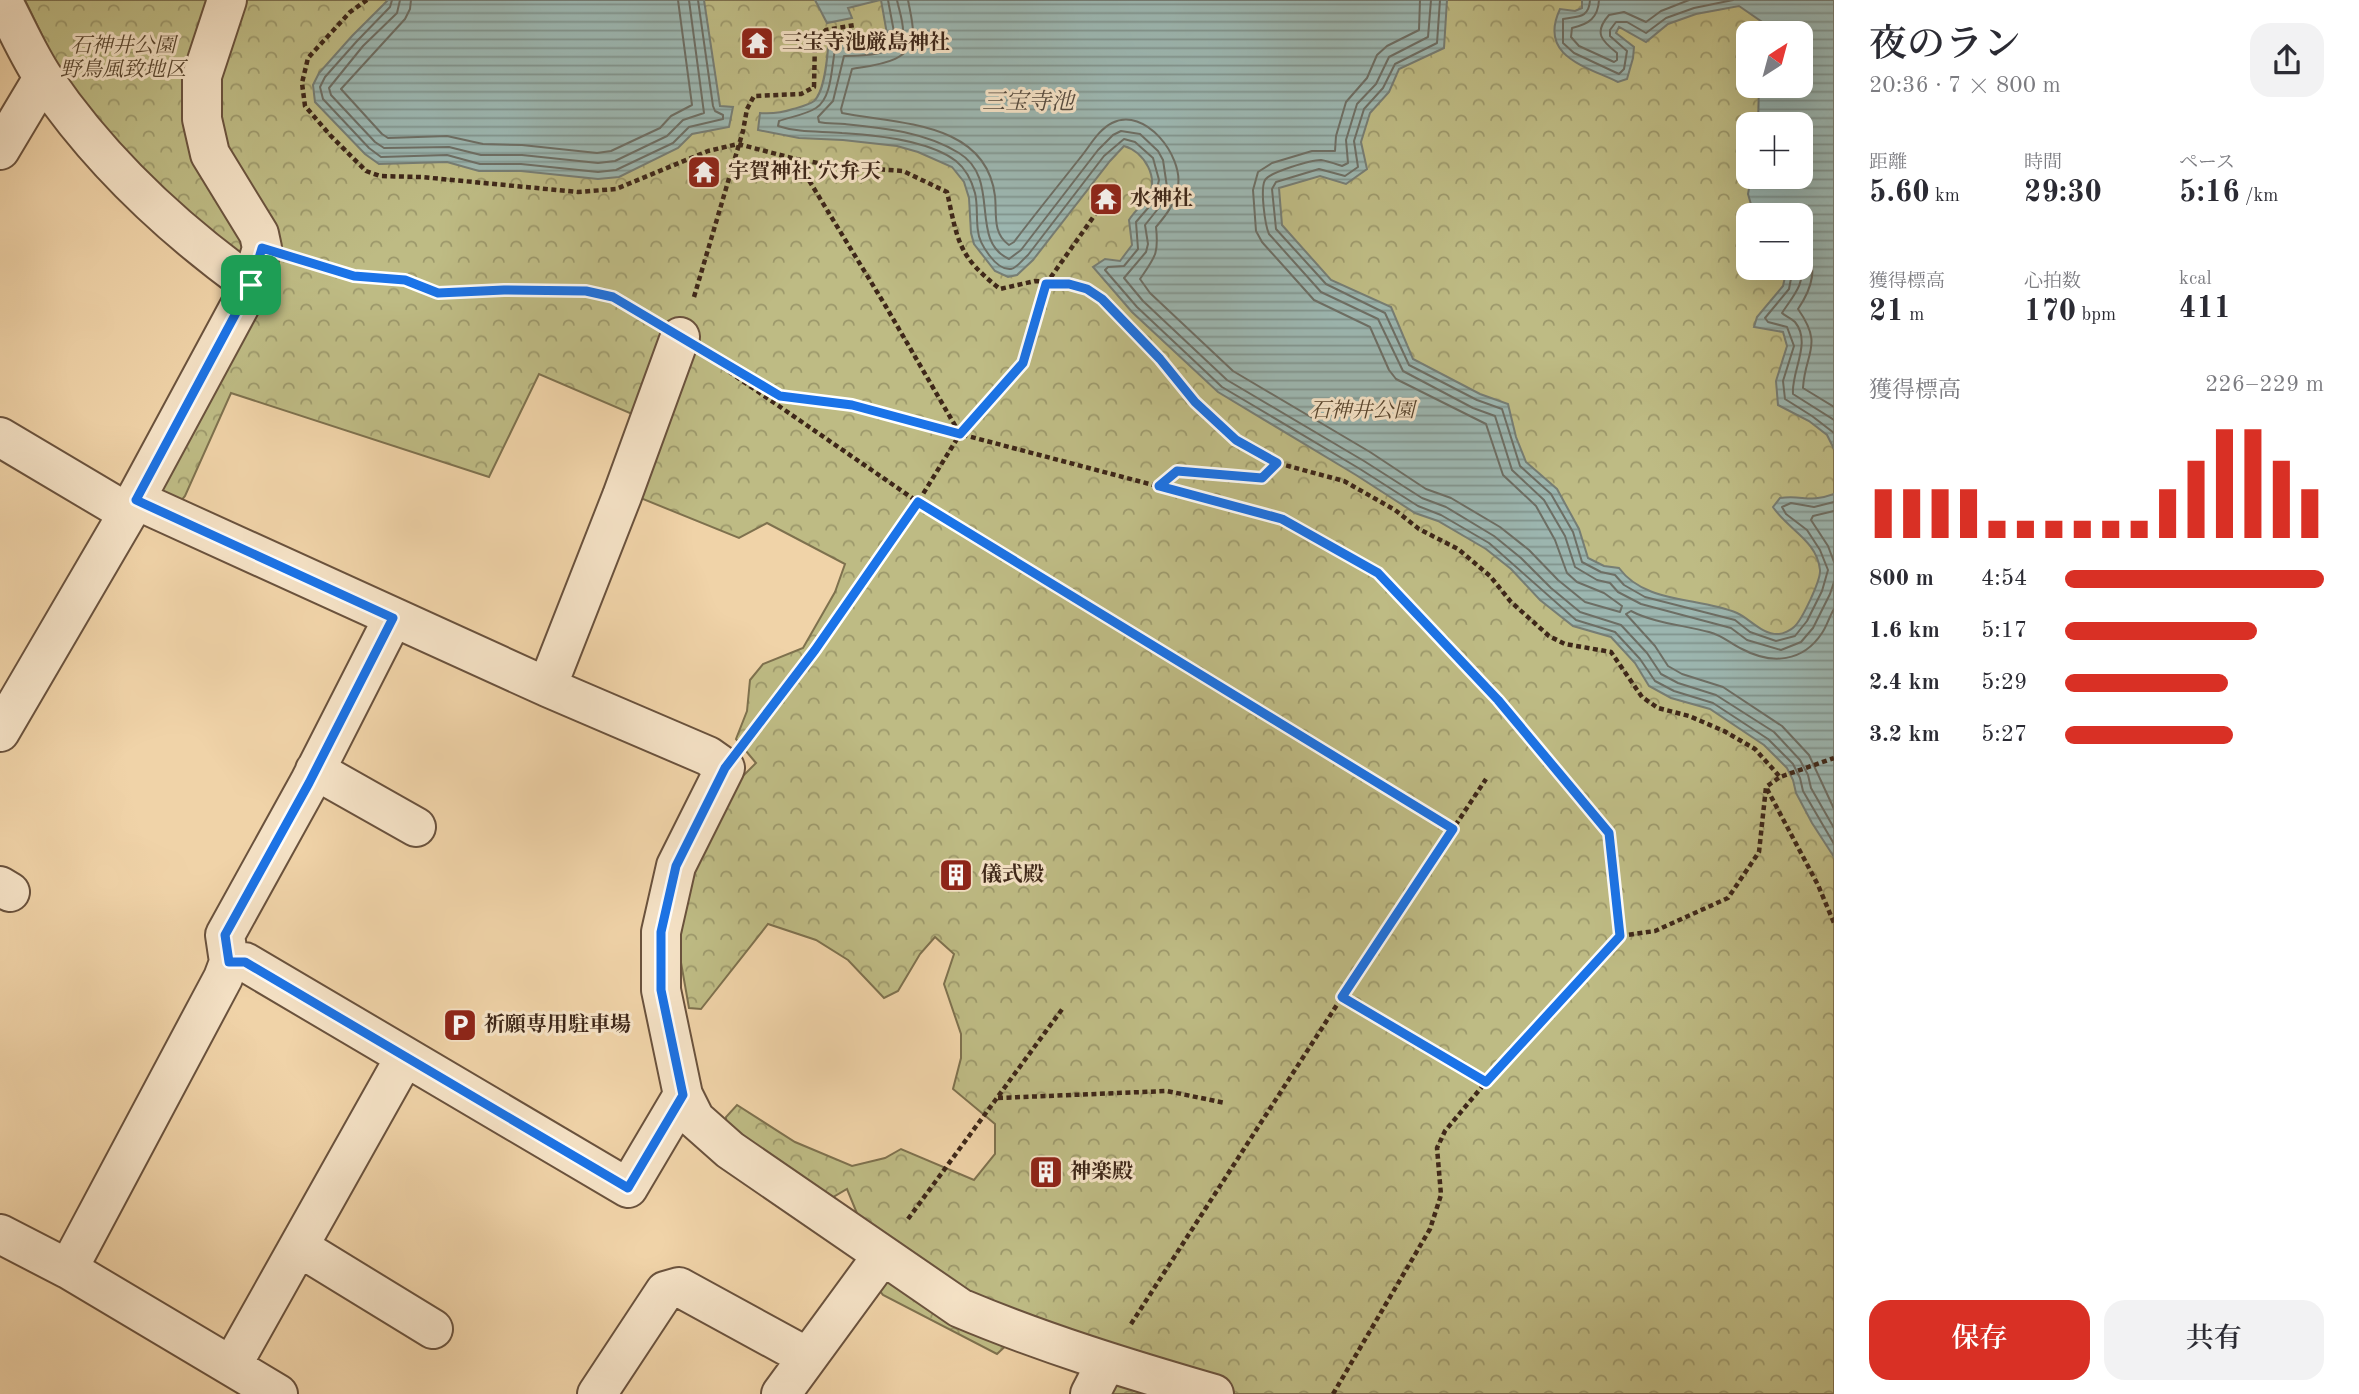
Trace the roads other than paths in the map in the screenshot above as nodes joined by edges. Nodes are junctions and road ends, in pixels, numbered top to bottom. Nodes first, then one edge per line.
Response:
1 (2, 0) edge
2 (227, 0) edge
3 (43, 78) junction
4 (0, 150) edge
5 (251, 285) junction
6 (680, 337) road end
7 (0, 437) edge
8 (132, 506) junction
9 (393, 618) junction
10 (547, 687) junction
11 (2, 725) edge
12 (315, 770) junction
13 (416, 827) dead end
14 (229, 962) junction
15 (405, 1057) junction
16 (683, 1095) junction
17 (0, 1234) edge
18 (299, 1247) junction
19 (882, 1256) junction
20 (68, 1269) junction
21 (433, 1329) dead end
22 (807, 1357) junction
23 (232, 1365) junction
24 (1098, 1378) edge
25 (278, 1394) edge
26 (597, 1394) edge
27 (781, 1394) edge
28 (1214, 1394) edge

1 - 3 street
2 - 5 street
3 - 4 street
3 - 5 street
5 - 8 street
6 - 10 street
7 - 8 street
8 - 9 street
8 - 11 street
9 - 10 street
9 - 12 street
10 - 16 street
12 - 13 street
12 - 14 street
14 - 15 street
14 - 20 street
15 - 16 street
15 - 18 street
16 - 19 street
17 - 20 street
18 - 21 street
18 - 23 street
19 - 22 street
19 - 24 street
20 - 23 street
22 - 26 street
22 - 27 street
23 - 25 street
24 - 28 street

